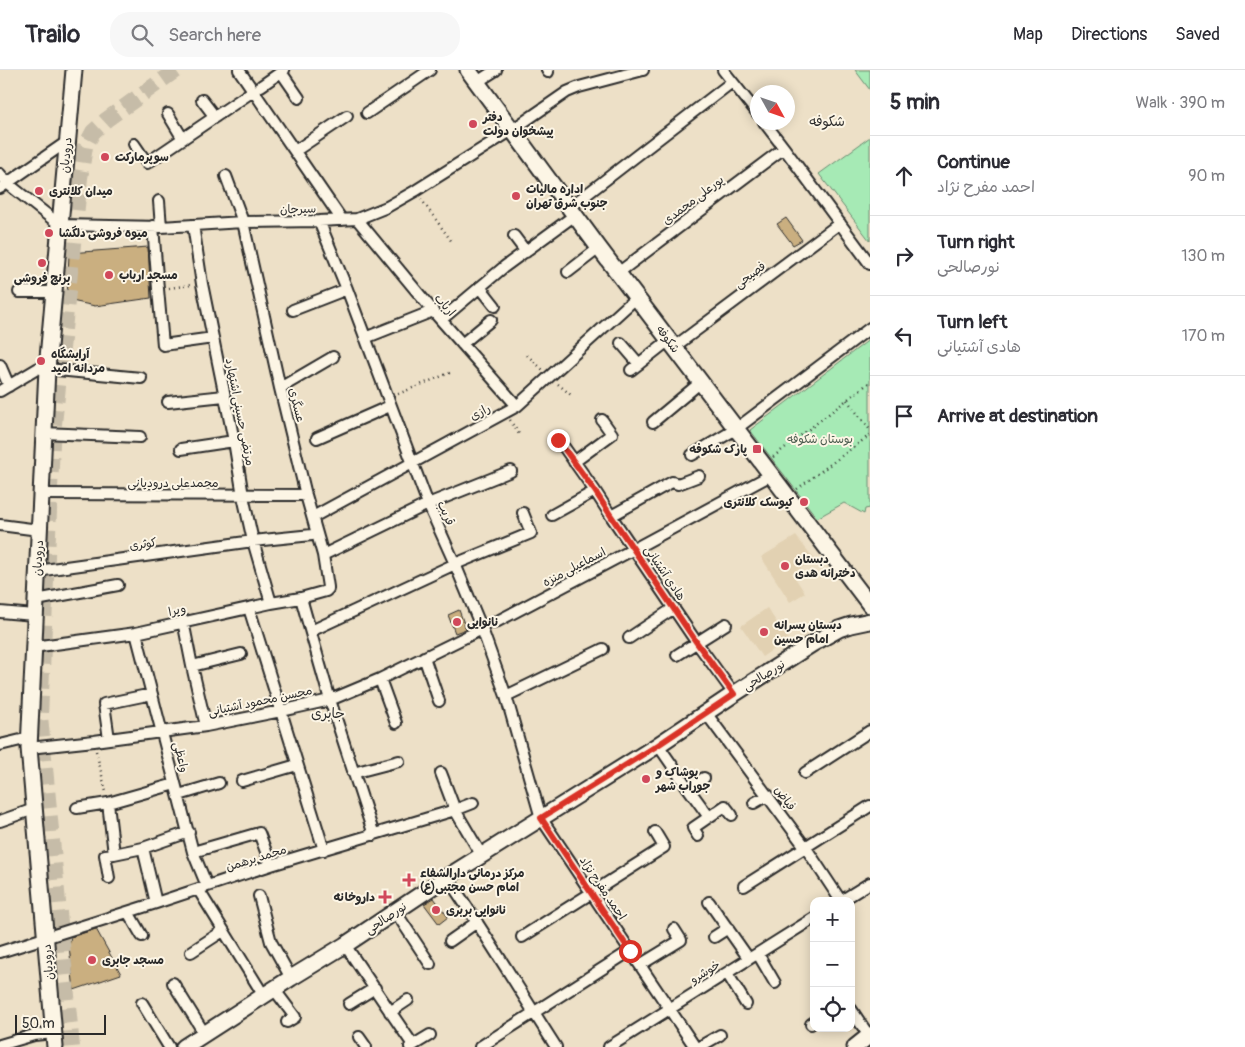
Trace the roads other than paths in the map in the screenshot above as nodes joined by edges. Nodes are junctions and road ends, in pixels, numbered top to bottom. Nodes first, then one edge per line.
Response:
1 (74, 70) edge
2 (239, 70) edge
3 (430, 70) edge
4 (496, 70) edge
5 (643, 70) edge
6 (723, 70) edge
7 (283, 71) edge
8 (473, 76) edge
9 (732, 82) junction
10 (257, 88) junction
11 (299, 98) dead end
12 (202, 100) dead end
13 (750, 104) edge
14 (367, 113) dead end
15 (168, 114) dead end
16 (347, 116) dead end
17 (214, 117) junction
18 (512, 130) junction
19 (770, 130) edge
20 (183, 139) junction
21 (68, 142) junction
22 (134, 144) dead end
23 (784, 148) junction
24 (295, 151) junction
25 (0, 174) edge
26 (226, 176) dead end
27 (3, 185) edge
28 (159, 201) dead end
29 (572, 211) junction
30 (357, 219) junction
31 (342, 220) junction
32 (319, 221) junction
33 (243, 222) junction
34 (840, 223) junction
35 (193, 225) junction
36 (60, 226) junction
37 (157, 227) junction
38 (514, 236) dead end
39 (599, 248) junction
40 (526, 252) junction
41 (870, 264) edge
42 (568, 272) dead end
43 (618, 273) junction
44 (480, 287) junction
45 (347, 289) junction
46 (19, 292) dead end
47 (54, 292) junction
48 (637, 297) junction
49 (494, 306) dead end
50 (293, 310) dead end
51 (433, 311) junction
52 (441, 320) junction
53 (491, 320) dead end
54 (870, 328) edge
55 (213, 338) junction
56 (366, 338) junction
57 (621, 343) dead end
58 (462, 344) junction
59 (672, 344) junction
60 (333, 357) dead end
61 (0, 365) edge
62 (47, 366) junction
63 (142, 378) dead end
64 (701, 382) junction
65 (4, 388) edge
66 (280, 388) junction
67 (224, 396) junction
68 (168, 402) dead end
69 (389, 402) junction
70 (517, 406) junction
71 (602, 420) dead end
72 (653, 422) dead end
73 (736, 429) junction
74 (44, 433) junction
75 (140, 437) dead end
76 (317, 438) dead end
77 (558, 440) dead end
78 (234, 441) junction
79 (181, 448) dead end
80 (692, 455) dead end
81 (412, 462) junction
82 (574, 462) junction
83 (510, 471) dead end
84 (771, 475) junction
85 (699, 476) dead end
86 (595, 491) junction
87 (40, 494) junction
88 (243, 496) junction
89 (306, 496) junction
90 (428, 504) junction
91 (523, 512) dead end
92 (552, 515) dead end
93 (611, 516) junction
94 (313, 517) junction
95 (0, 525) edge
96 (39, 530) junction
97 (312, 535) dead end
98 (253, 541) junction
99 (634, 549) junction
100 (323, 555) junction
101 (455, 564) junction
102 (37, 571) junction
103 (118, 585) dead end
104 (326, 591) joint
105 (301, 598) junction
106 (271, 603) junction
107 (870, 606) edge
108 (35, 608) junction
109 (249, 608) junction
110 (674, 608) junction
111 (0, 612) edge
112 (183, 621) junction
113 (870, 621) edge
114 (494, 623) dead end
115 (726, 624) dead end
116 (482, 629) junction
117 (136, 632) junction
118 (311, 632) junction
119 (629, 638) dead end
120 (697, 643) junction
121 (34, 647) junction
122 (603, 650) dead end
123 (241, 654) dead end
124 (678, 655) dead end
125 (424, 657) junction
126 (192, 666) junction
127 (380, 679) junction
128 (152, 694) junction
129 (734, 694) junction
130 (506, 696) junction
131 (330, 700) junction
132 (439, 702) dead end
133 (281, 711) junction
134 (706, 713) junction
135 (396, 723) dead end
136 (206, 726) junction
137 (870, 731) edge
138 (162, 732) junction
139 (109, 738) junction
140 (29, 742) junction
141 (0, 745) edge
142 (658, 745) junction
143 (399, 760) dead end
144 (298, 765) junction
145 (354, 773) junction
146 (441, 773) dead end
147 (805, 773) dead end
148 (704, 778) dead end
149 (242, 781) dead end
150 (218, 783) dead end
151 (175, 784) junction
152 (688, 788) junction
153 (179, 795) junction
154 (768, 795) junction
155 (108, 803) junction
156 (473, 803) dead end
157 (754, 803) dead end
158 (870, 806) edge
159 (77, 808) dead end
160 (34, 809) junction
161 (456, 810) junction
162 (732, 815) dead end
163 (710, 817) junction
164 (541, 818) junction
165 (0, 821) edge
166 (189, 832) junction
167 (655, 832) dead end
168 (695, 832) dead end
169 (374, 835) junction
170 (142, 848) junction
171 (806, 848) junction
172 (324, 850) junction
173 (193, 852) junction
174 (114, 854) junction
175 (482, 856) junction
176 (271, 865) junction
177 (109, 878) dead end
178 (447, 878) junction
179 (870, 883) edge
180 (744, 886) dead end
181 (202, 887) junction
182 (591, 892) junction
183 (259, 896) dead end
184 (838, 897) edge
185 (847, 897) edge
186 (709, 902) dead end
187 (156, 903) junction
188 (395, 911) junction
189 (128, 912) junction
190 (810, 921) edge
191 (477, 922) junction
192 (728, 928) junction
193 (674, 929) dead end
194 (223, 931) junction
195 (142, 936) dead end
196 (522, 937) dead end
197 (714, 937) dead end
198 (46, 938) junction
199 (450, 941) dead end
200 (346, 945) junction
201 (630, 951) junction
202 (0, 952) edge
203 (191, 952) dead end
204 (754, 956) junction
205 (430, 964) dead end
206 (640, 965) junction
207 (727, 973) junction
208 (291, 978) junction
209 (173, 983) dead end
210 (775, 983) dead end
211 (375, 988) junction
212 (269, 993) junction
213 (408, 1000) dead end
214 (142, 1002) dead end
215 (349, 1004) dead end
216 (746, 1004) dead end
217 (669, 1009) junction
218 (390, 1012) junction
219 (534, 1012) junction
220 (855, 1015) edge
221 (287, 1022) dead end
222 (204, 1034) junction
223 (430, 1035) dead end
224 (720, 1035) dead end
225 (869, 1036) edge
226 (359, 1037) dead end
227 (55, 1040) edge
228 (0, 1045) edge
229 (411, 1046) edge
230 (169, 1047) edge
231 (184, 1047) edge
232 (366, 1047) edge
233 (480, 1047) edge
234 (556, 1047) edge
235 (609, 1047) edge
236 (695, 1047) edge
237 (699, 1047) edge
238 (855, 1047) edge

1 - 21 main road, درودیان
2 - 10 street
3 - 14 street
4 - 8 street
5 - 18 street, سیرجان
6 - 9 street
7 - 10 street
7 - 11 street
8 - 18 main road, شکوفه
9 - 13 street
9 - 29 street
10 - 17 street
10 - 24 street
12 - 17 street
15 - 20 street
16 - 24 street
17 - 20 street
18 - 29 main road, شکوفه
18 - 30 street, سیرجان
19 - 23 street
20 - 22 street
21 - 27 street
21 - 36 main road, درودیان
23 - 34 street
23 - 43 street, پورعلی محمدی
24 - 31 street
25 - 27 street
26 - 33 street, عسگری
27 - 36 street
28 - 37 street
29 - 39 main road, شکوفه
29 - 40 street
30 - 31 street, سیرجان
30 - 51 street, ارباب
31 - 32 street, سیرجان
32 - 33 street, سیرجان
32 - 45 street, قریب
33 - 35 street, سیرجان
33 - 66 street, عسگری
34 - 41 street
34 - 59 street, فصیحی
35 - 37 street, سیرجان
35 - 55 street, مرتضی حسینی اشتهارد
36 - 37 street, سیرجان
36 - 47 main road, درودیان
37 - 55 street
38 - 40 street
39 - 42 street
39 - 43 main road, شکوفه
40 - 44 street
43 - 48 main road, شکوفه
44 - 49 street
44 - 52 street
45 - 50 street
45 - 56 street, قریب
46 - 47 street
47 - 62 main road, درودیان
48 - 59 main road, شکوفه
48 - 70 street, رازی
51 - 52 street, ارباب
51 - 56 street
52 - 58 street, ارباب
53 - 58 street
54 - 73 street
55 - 67 street, مرتضی حسینی اشتهارد
56 - 69 street, قریب
57 - 59 street
58 - 70 street, ارباب
59 - 64 main road, شکوفه
60 - 66 street
61 - 65 street
62 - 63 street
62 - 65 street
62 - 74 main road, درودیان
64 - 72 street
64 - 73 main road, شکوفه
66 - 89 street, عسگری
67 - 68 street
67 - 78 street, مرتضی حسینی اشتهارد
69 - 76 street
69 - 81 street, قریب
70 - 81 street, رازی
71 - 82 street
73 - 80 street
73 - 84 main road, شکوفه
74 - 75 street
74 - 87 main road, درودیان
77 - 82 street, هادی آشتیانی
78 - 79 street
78 - 88 street, مرتضی حسینی اشتهارد
81 - 90 street, قریب
81 - 94 street, رازی
82 - 86 street, هادی آشتیانی
83 - 90 street
84 - 99 street, اسماعیلی منزه
84 - 107 main road, شکوفه
85 - 93 street
86 - 92 street
86 - 93 street, هادی آشتیانی
87 - 88 street, محمدعلی درودیانی
87 - 96 main road, درودیان
88 - 89 street, محمدعلی درودیانی
88 - 98 street, مرتضی حسینی اشتهارد
89 - 94 street, عسگری
90 - 100 street
90 - 101 street, قریب
91 - 101 street
93 - 99 street, هادی آشتیانی
94 - 100 street, عسگری
95 - 96 street
96 - 102 main road, درودیان
97 - 98 street, کوثری
98 - 102 street, کوثری
98 - 106 street, مرتضی حسینی اشتهارد
99 - 110 street, هادی آشتیانی
99 - 114 street, اسماعیلی منزه
100 - 104 street, عسگری
101 - 116 street, قریب
101 - 118 street
102 - 108 main road, درودیان
103 - 108 street
104 - 105 street, ویرا
105 - 106 street, ویرا
105 - 118 street
106 - 109 street, ویرا
108 - 111 street
108 - 121 main road, درودیان
109 - 112 street, ویرا
109 - 133 street
110 - 119 street
110 - 120 street, هادی آشتیانی
112 - 117 street, ویرا
112 - 126 street
113 - 129 main road, نورصالحی
115 - 120 street
116 - 125 street, محسن محمود آشتیانی
116 - 130 street, قریب
117 - 121 street, ویرا
117 - 128 street, واعظی
118 - 131 street
120 - 124 street
120 - 129 street, هادی آشتیانی
121 - 140 main road, درودیان
122 - 130 street
123 - 126 street
125 - 127 street, محسن محمود آشتیانی
125 - 132 street
126 - 136 street
127 - 131 street, محسن محمود آشتیانی
127 - 135 street
128 - 138 street, واعظی
128 - 139 street
129 - 134 main road, نورصالحی
130 - 164 street, قریب
131 - 133 street, محسن محمود آشتیانی
131 - 145 street
133 - 136 street, محسن محمود آشتیانی
133 - 144 street
134 - 142 main road, نورصالحی
134 - 154 street, فیاض
136 - 138 street, محسن محمود آشتیانی
137 - 147 street
138 - 139 street, محسن محمود آشتیانی
138 - 151 street, واعظی
139 - 140 street, محسن محمود آشتیانی
140 - 141 street, محسن محمود آشتیانی
140 - 160 main road, درودیان
142 - 152 street
142 - 164 main road, نورصالحی
143 - 145 street
144 - 149 street
144 - 172 street
145 - 169 street
146 - 161 street
148 - 152 street
150 - 153 street
151 - 153 street, واعظی
151 - 155 street
152 - 163 street
153 - 166 street, واعظی
154 - 157 street
154 - 171 street, فیاض
155 - 159 street
155 - 174 street
156 - 161 street, محمد برهمن
158 - 171 street
160 - 165 street
160 - 198 main road, درودیان
161 - 169 street, محمد برهمن
161 - 175 street
162 - 163 street
163 - 168 street
164 - 175 main road, نورصالحی
164 - 182 street, احمد مفرح نژاد
166 - 170 street
166 - 173 street, واعظی
167 - 182 street
169 - 172 street, محمد برهمن
170 - 174 street
170 - 187 street
171 - 180 street
171 - 184 street, فیاض
172 - 176 street, محمد برهمن
173 - 176 street
173 - 181 street, واعظی
174 - 177 street
175 - 178 main road, نورصالحی
176 - 181 street, محمد برهمن
178 - 188 main road, نورصالحی
178 - 191 street
179 - 185 street
181 - 187 street, محمد برهمن
181 - 194 street, واعظی
182 - 196 street
182 - 201 street, احمد مفرح نژاد
183 - 208 street
186 - 192 street
187 - 189 street, محمد برهمن
188 - 200 main road, نورصالحی
188 - 205 street
189 - 195 street
189 - 198 street, محمد برهمن
190 - 204 street, خوشرو
191 - 199 street
191 - 219 street
192 - 197 street
192 - 204 street
193 - 206 street
194 - 203 street
194 - 212 street, واعظی
198 - 202 street, محمد برهمن
198 - 227 main road, درودیان
200 - 208 main road, نورصالحی
200 - 211 street
201 - 206 street, احمد مفرح نژاد
201 - 219 street
204 - 207 street, خوشرو
204 - 210 street
206 - 217 street, احمد مفرح نژاد
207 - 216 street
207 - 217 street, خوشرو
208 - 212 main road, نورصالحی
209 - 222 street
211 - 215 street
211 - 218 street
212 - 221 street, واعظی
212 - 222 main road, نورصالحی
213 - 218 street
214 - 230 street
217 - 235 street, خوشرو
217 - 236 street, احمد مفرح نژاد
218 - 229 street
219 - 233 street
219 - 234 street
220 - 225 street
222 - 231 main road, نورصالحی
223 - 229 street
224 - 237 street
225 - 238 main road
226 - 232 street
227 - 228 street

